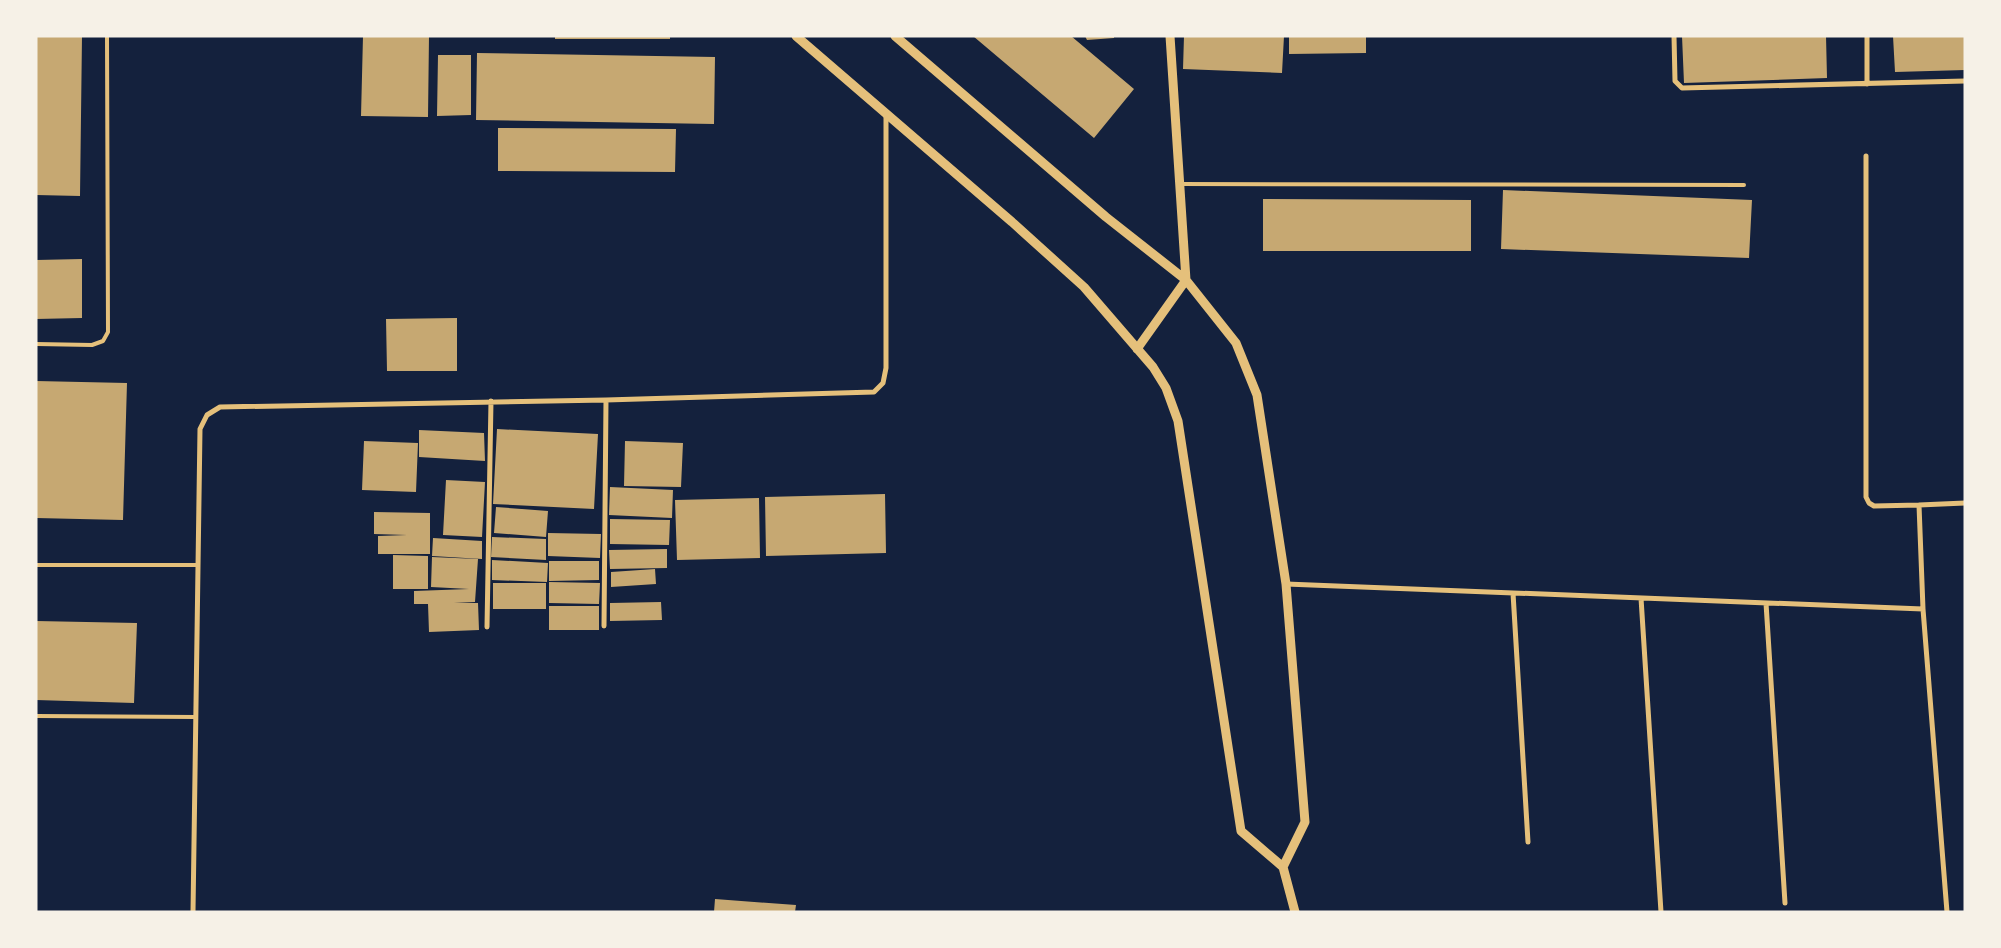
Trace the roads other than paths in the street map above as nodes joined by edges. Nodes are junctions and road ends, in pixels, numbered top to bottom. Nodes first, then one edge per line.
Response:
1 (107, 36) edge
2 (796, 36) edge
3 (895, 36) edge
4 (1170, 36) edge
5 (1674, 36) edge
6 (1867, 36) edge
7 (1965, 81) edge
8 (1867, 84) junction
9 (886, 114) junction
10 (1866, 156) dead end
11 (1179, 184) junction
12 (1744, 185) dead end
13 (1186, 280) junction
14 (36, 344) edge
15 (1137, 349) junction
16 (606, 400) junction
17 (491, 401) junction
18 (1965, 503) edge
19 (1919, 505) junction
20 (36, 565) edge
21 (198, 565) junction
22 (1286, 584) junction
23 (1513, 593) junction
24 (1641, 598) junction
25 (1766, 603) junction
26 (1923, 609) junction
27 (604, 626) dead end
28 (487, 627) dead end
29 (36, 716) edge
30 (196, 717) junction
31 (1528, 842) dead end
32 (1283, 867) junction
33 (1785, 903) dead end
34 (193, 912) edge
35 (1295, 912) edge
36 (1661, 912) edge
37 (1947, 912) edge

1 - 14 lane
2 - 9 street
3 - 13 street
4 - 11 street
5 - 8 street
6 - 8 street
7 - 8 street
9 - 15 street
9 - 16 street
10 - 19 street
11 - 12 lane
11 - 13 street
13 - 15 street
13 - 22 street
15 - 32 street
16 - 17 street
16 - 27 street
17 - 21 street
17 - 28 street
18 - 19 street
19 - 26 street
20 - 21 lane
21 - 30 street
22 - 23 street
22 - 32 street
23 - 24 street
23 - 31 street
24 - 25 street
24 - 36 street
25 - 26 street
25 - 33 street
26 - 37 street
29 - 30 lane
30 - 34 street
32 - 35 street

